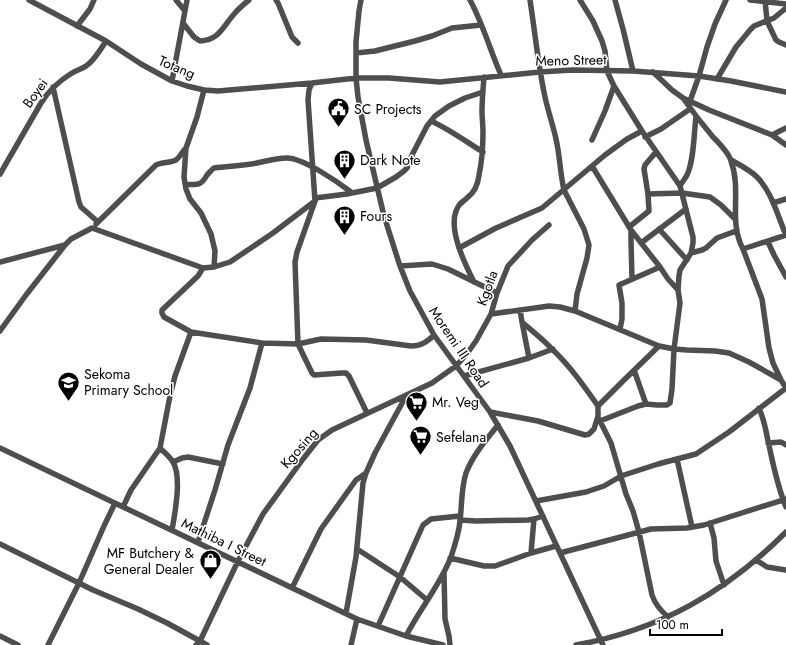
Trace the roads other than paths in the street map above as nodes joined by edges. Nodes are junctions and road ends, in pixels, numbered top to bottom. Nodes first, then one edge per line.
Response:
1 (29, 0) edge
2 (94, 0) edge
3 (176, 0) edge
4 (187, 0) edge
5 (249, 0) edge
6 (276, 0) edge
7 (361, 0) edge
8 (470, 0) edge
9 (530, 0) edge
10 (580, 0) edge
11 (615, 0) edge
12 (726, 0) edge
13 (750, 0) edge
14 (765, 1) edge
15 (786, 4) edge
16 (786, 8) edge
17 (185, 11) junction
18 (767, 21) junction
19 (183, 23) junction
20 (481, 25) junction
21 (77, 26) junction
22 (106, 41) junction
23 (298, 44) dead end
24 (786, 45) edge
25 (356, 53) junction
26 (607, 71) junction
27 (633, 71) junction
28 (540, 72) junction
29 (653, 72) junction
30 (501, 75) junction
31 (699, 76) junction
32 (484, 77) junction
33 (356, 78) junction
34 (717, 79) junction
35 (172, 81) junction
36 (312, 83) junction
37 (614, 86) junction
38 (53, 87) junction
39 (204, 90) junction
40 (483, 92) junction
41 (786, 92) edge
42 (682, 98) junction
43 (690, 101) junction
44 (690, 109) junction
45 (696, 116) junction
46 (431, 121) junction
47 (786, 128) edge
48 (642, 131) junction
49 (772, 136) junction
50 (645, 137) junction
51 (592, 140) dead end
52 (786, 145) edge
53 (186, 148) junction
54 (483, 152) junction
55 (656, 152) junction
56 (731, 160) junction
57 (0, 161) edge
58 (6, 163) junction
59 (592, 166) junction
60 (312, 167) junction
61 (0, 174) edge
62 (185, 184) junction
63 (680, 186) junction
64 (377, 188) junction
65 (564, 190) junction
66 (352, 192) junction
67 (682, 193) junction
68 (648, 194) junction
69 (786, 199) edge
70 (315, 200) junction
71 (773, 203) junction
72 (686, 209) junction
73 (735, 219) junction
74 (98, 222) junction
75 (548, 225) dead end
76 (92, 228) junction
77 (630, 228) junction
78 (659, 229) junction
79 (736, 231) junction
80 (786, 235) edge
81 (768, 242) junction
82 (641, 243) junction
83 (65, 245) junction
84 (458, 248) junction
85 (743, 249) junction
86 (691, 253) junction
87 (687, 260) junction
88 (0, 262) edge
89 (400, 266) junction
90 (214, 267) junction
91 (660, 267) junction
92 (204, 268) junction
93 (786, 277) edge
94 (632, 279) junction
95 (474, 282) junction
96 (678, 290) junction
97 (497, 293) junction
98 (520, 310) junction
99 (575, 311) junction
100 (491, 314) junction
101 (522, 322) junction
102 (620, 329) junction
103 (0, 331) edge
104 (191, 332) junction
105 (434, 335) junction
106 (262, 343) junction
107 (298, 344) junction
108 (659, 346) junction
109 (553, 349) junction
110 (674, 349) junction
111 (529, 358) junction
112 (456, 366) junction
113 (634, 370) junction
114 (464, 376) junction
115 (781, 380) junction
116 (786, 388) edge
117 (406, 395) junction
118 (646, 404) junction
119 (598, 406) junction
120 (759, 408) junction
121 (490, 412) junction
122 (367, 413) junction
123 (599, 419) junction
124 (498, 425) junction
125 (768, 443) junction
126 (786, 445) edge
127 (0, 448) edge
128 (160, 448) junction
129 (677, 459) junction
130 (173, 462) junction
131 (223, 464) junction
132 (366, 473) junction
133 (621, 476) junction
134 (784, 499) edge
135 (536, 501) junction
136 (116, 503) junction
137 (123, 507) junction
138 (786, 507) edge
139 (543, 516) junction
140 (460, 518) junction
141 (534, 520) junction
142 (710, 523) junction
143 (692, 527) junction
144 (172, 530) junction
145 (639, 532) junction
146 (786, 532) edge
147 (198, 542) junction
148 (0, 544) edge
149 (556, 546) junction
150 (357, 549) junction
151 (531, 553) junction
152 (560, 553) junction
153 (450, 558) junction
154 (756, 560) junction
155 (238, 562) junction
156 (786, 570) edge
157 (444, 571) junction
158 (400, 577) junction
159 (79, 583) junction
160 (724, 585) junction
161 (292, 588) junction
162 (427, 600) junction
163 (346, 613) junction
164 (668, 617) junction
165 (357, 619) junction
166 (378, 626) junction
167 (0, 636) edge
168 (406, 636) junction
169 (602, 642) edge
170 (198, 643) edge
171 (18, 645) edge
172 (48, 645) edge
173 (207, 645) edge
174 (351, 645) edge
175 (443, 645) edge
176 (450, 645) edge
177 (576, 645) edge

1 - 21 street, Totang
2 - 21 street
3 - 17 street
4 - 17 street
5 - 19 street
6 - 23 street
7 - 25 street, Moremi III Road
8 - 20 street
9 - 28 street
10 - 26 street
11 - 27 street
12 - 31 street
13 - 14 street
14 - 15 street
14 - 18 street
16 - 18 street
17 - 19 street
18 - 24 street
18 - 34 street
19 - 35 street
20 - 25 street
20 - 30 street
21 - 22 street, Totang
22 - 35 street, Totang
22 - 38 street, Boyei
25 - 33 street, Moremi III Road
26 - 27 street, Meno Street
26 - 28 street, Meno Street
26 - 37 street
27 - 29 street, Meno Street
28 - 30 street, Meno Street
28 - 65 street
29 - 31 street, Meno Street
29 - 42 street
30 - 32 street, Meno Street
31 - 34 street, Meno Street
31 - 43 street
32 - 33 street, Meno Street
32 - 40 street
33 - 36 street, Totang
33 - 64 street, Moremi III Road
34 - 41 street, Meno Street
35 - 39 street, Totang
36 - 39 street, Totang
36 - 60 street
37 - 48 street
37 - 51 street
38 - 58 street, Boyei
38 - 74 street
39 - 53 street
40 - 46 street
40 - 54 street
42 - 43 street
42 - 44 street
43 - 49 street
44 - 45 street
44 - 50 street
45 - 56 street
45 - 63 street
46 - 54 street
46 - 64 street
47 - 49 street
48 - 50 street
48 - 59 street
49 - 52 street
50 - 55 street
53 - 62 street
53 - 74 street
54 - 84 street
55 - 63 street
55 - 68 street
56 - 71 street
56 - 73 street
57 - 58 street
58 - 61 street, Boyei
59 - 65 street
59 - 77 street
60 - 62 street
60 - 66 street
60 - 70 street
62 - 90 street
63 - 67 street
64 - 66 street
64 - 89 street, Moremi III Road
65 - 84 street
65 - 99 street
66 - 70 street
67 - 68 street
67 - 72 street
67 - 73 street
68 - 77 street
69 - 71 street
70 - 90 street
70 - 107 street
71 - 80 street
72 - 78 street
72 - 86 street
73 - 79 street
74 - 76 street
75 - 97 street, Kgotla
76 - 83 street
76 - 92 street
77 - 82 street
77 - 94 street
78 - 82 street
78 - 87 street
79 - 85 street
79 - 86 street
80 - 81 street
81 - 85 street
81 - 93 street
82 - 91 street
83 - 88 street
83 - 103 street
84 - 95 street
85 - 115 street
86 - 87 street
87 - 96 street
89 - 95 street
89 - 105 street, Moremi III Road
90 - 92 street
91 - 94 street
91 - 96 street
92 - 104 street
94 - 102 street
95 - 97 street
96 - 110 street
97 - 100 street, Kgotla
98 - 99 street
98 - 100 street
98 - 101 street
99 - 102 street
100 - 112 street, Kgotla
101 - 109 street
101 - 111 street
102 - 108 street
104 - 106 street
104 - 128 street
105 - 107 street
105 - 112 street, Moremi III Road
106 - 107 street
106 - 131 street
107 - 122 street
108 - 110 street
108 - 113 street
109 - 111 street
109 - 119 street
110 - 115 street
110 - 118 street
111 - 114 street
112 - 114 street, Moremi III Road
112 - 117 street, Kgosing
113 - 118 street
113 - 119 street
114 - 121 street, Moremi III Road
115 - 116 street
116 - 120 street
117 - 122 street, Kgosing
117 - 132 street
118 - 123 street
119 - 123 street
120 - 125 street
120 - 129 street
121 - 123 street
121 - 124 street, Moremi III Road
122 - 155 street, Kgosing
123 - 133 street
124 - 135 street, Moremi III Road
124 - 140 street
125 - 126 street
125 - 134 street
127 - 136 street, Mathiba I Street
128 - 130 street
128 - 137 street
129 - 133 street
129 - 143 street
130 - 131 street
130 - 144 street
131 - 147 street
132 - 150 street
132 - 161 street
133 - 135 street
133 - 145 street
134 - 138 street
134 - 142 street
135 - 139 street, Moremi III Road
136 - 137 street, Mathiba I Street
136 - 159 street
137 - 144 street, Mathiba I Street
139 - 141 street
139 - 149 street, Moremi III Road
140 - 141 street
140 - 153 street
140 - 158 street
141 - 151 street
142 - 143 street
142 - 160 street
143 - 145 street
144 - 147 street, Mathiba I Street
145 - 152 street
145 - 164 street
146 - 154 street
147 - 155 street, Mathiba I Street
148 - 159 street
149 - 151 street
149 - 152 street, Moremi III Road
150 - 158 street
150 - 163 street
151 - 153 street
152 - 169 street, Moremi III Road
153 - 157 street
154 - 156 street
154 - 160 street
155 - 161 street, Mathiba I Street
155 - 170 street, Kgosing
157 - 162 street
157 - 176 street
158 - 162 street
158 - 166 street
159 - 170 street
159 - 172 street
160 - 164 street
161 - 163 street, Mathiba I Street
162 - 168 street
163 - 165 street, Mathiba I Street
164 - 169 street
165 - 166 street, Mathiba I Street
165 - 174 street
166 - 168 street, Mathiba I Street
167 - 171 street
168 - 175 street, Mathiba I Street
169 - 177 street
170 - 173 street

